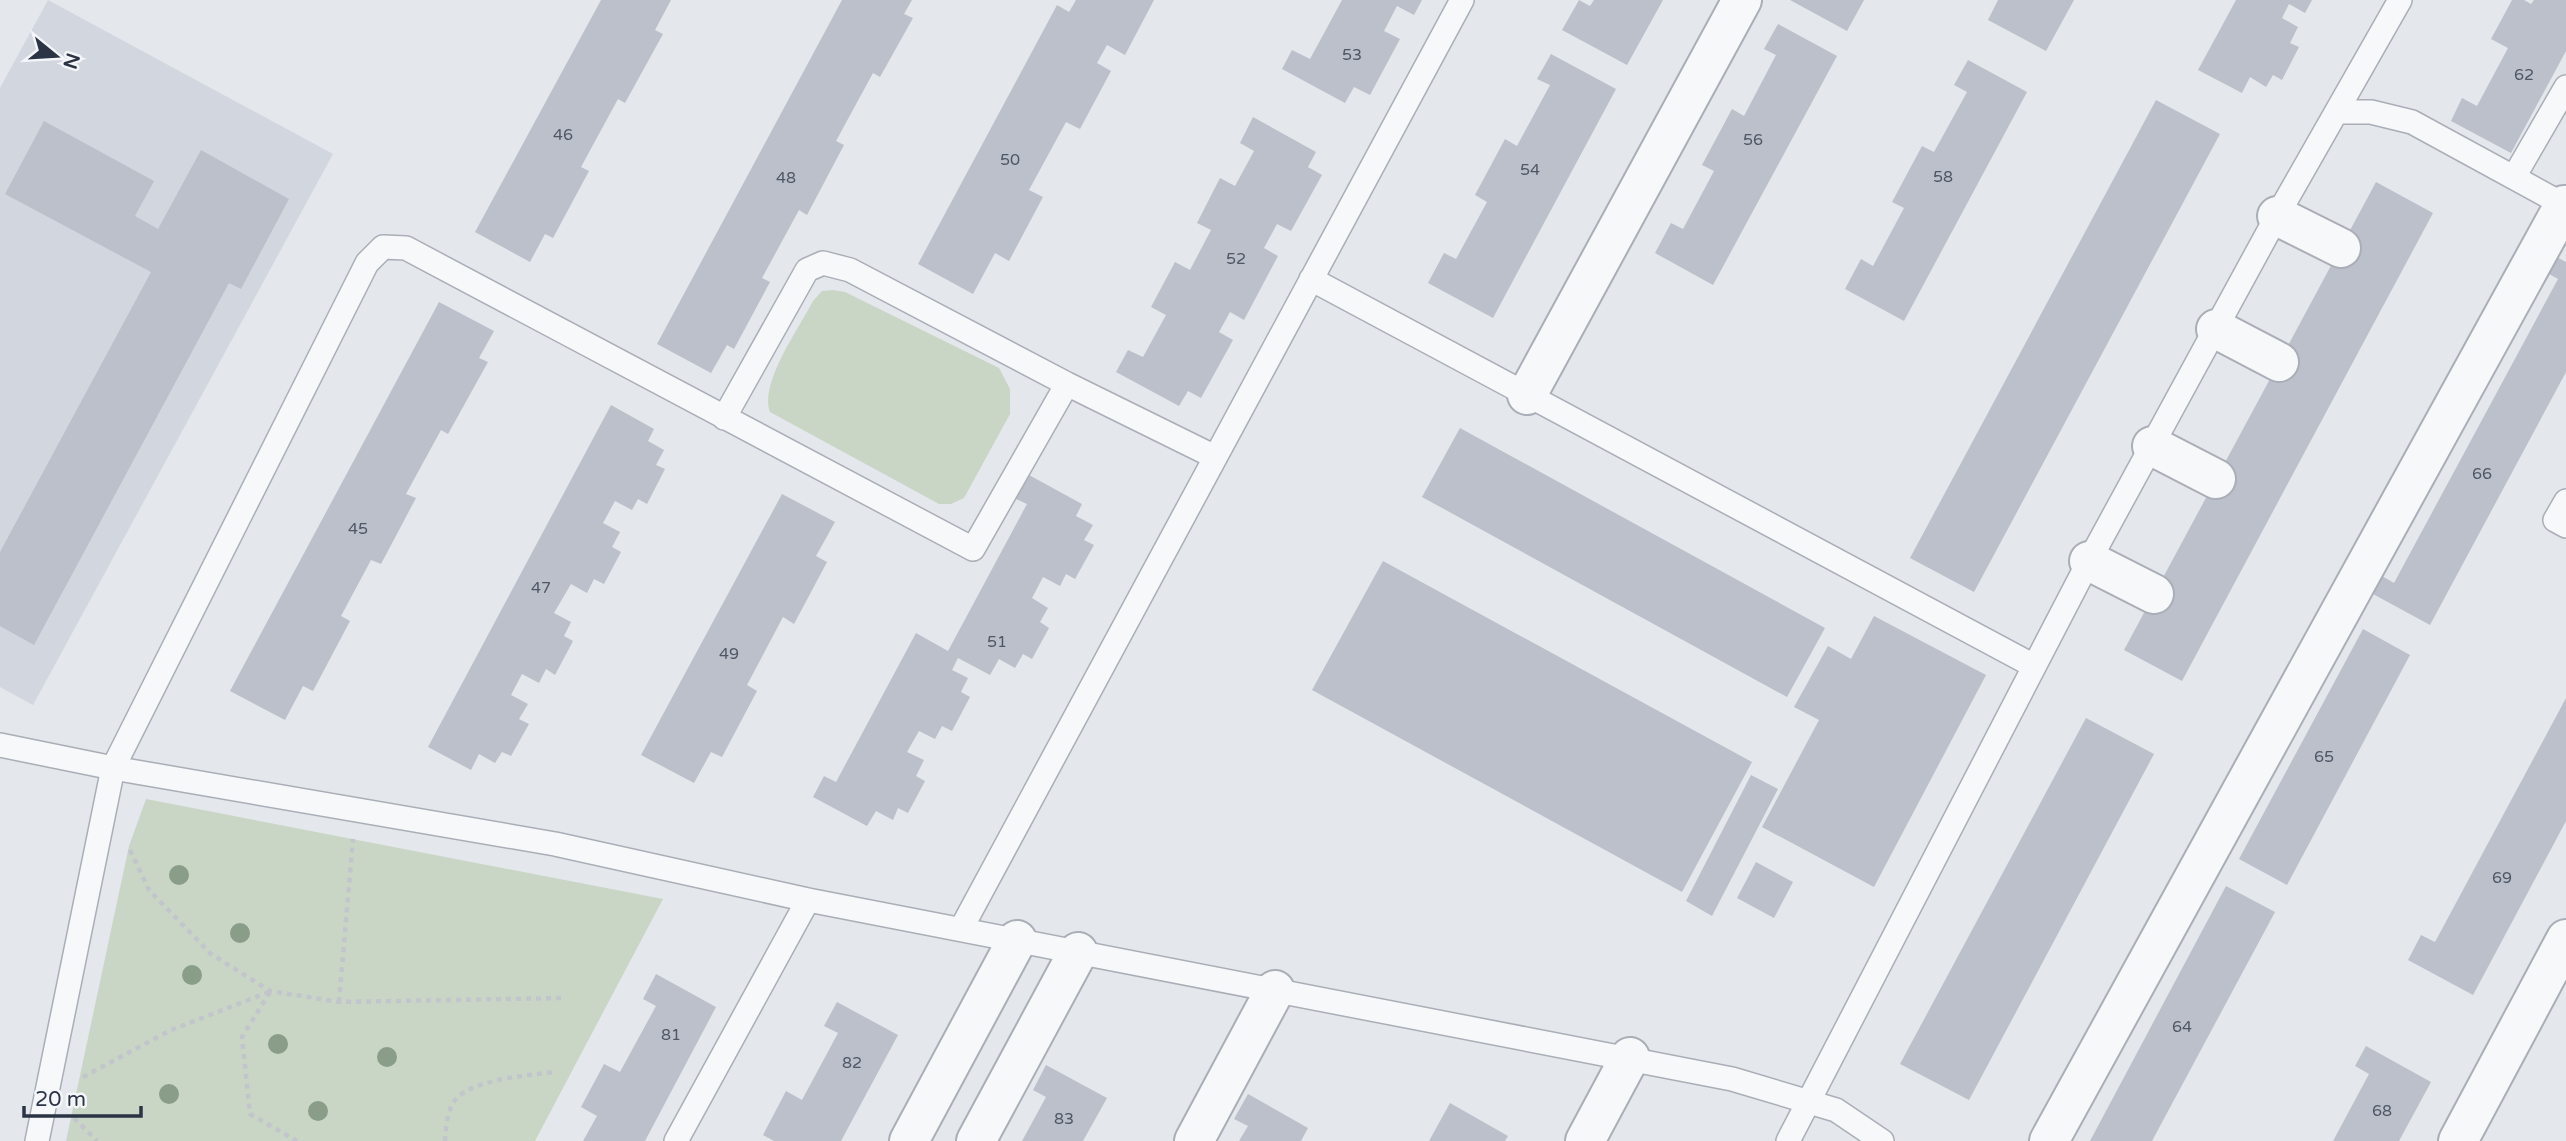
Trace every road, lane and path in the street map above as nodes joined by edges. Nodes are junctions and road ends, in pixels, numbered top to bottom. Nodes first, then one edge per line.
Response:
1 (1462, 0) edge
2 (1742, 0) edge
3 (2400, 0) edge
4 (2566, 87) edge
5 (2339, 112) junction
6 (2514, 177) junction
7 (2565, 206) edge
8 (2277, 216) junction
9 (2341, 248) dead end
10 (1311, 279) junction
11 (2216, 329) junction
12 (2279, 362) dead end
13 (1067, 384) junction
14 (1527, 395) junction
15 (724, 418) junction
16 (2151, 446) junction
17 (1215, 457) junction
18 (2216, 479) dead end
19 (2566, 501) edge
20 (2566, 526) edge
21 (2089, 561) junction
22 (2154, 594) dead end
23 (2034, 666) junction
24 (0, 745) edge
25 (113, 768) junction
26 (353, 839) dead end
27 (129, 846) dead end
28 (808, 900) junction
29 (961, 929) junction
30 (2566, 939) edge
31 (1017, 940) junction
32 (1078, 952) junction
33 (1275, 990) junction
34 (270, 991) junction
35 (562, 998) dead end
36 (339, 1002) junction
37 (1630, 1058) junction
38 (554, 1072) dead end
39 (79, 1079) dead end
40 (1810, 1100) junction
41 (71, 1115) dead end
42 (37, 1141) edge
43 (97, 1141) edge
44 (297, 1141) edge
45 (445, 1141) edge
46 (676, 1141) edge
47 (909, 1141) edge
48 (975, 1141) edge
49 (1194, 1141) edge
50 (1585, 1141) edge
51 (1788, 1141) edge
52 (1882, 1141) edge
53 (2049, 1141) edge
54 (2458, 1141) edge

1 - 10 lane
2 - 14 street
3 - 5 lane
4 - 6 lane
5 - 6 lane
5 - 8 lane
6 - 7 lane
7 - 53 street
8 - 9 street
8 - 11 lane
10 - 14 lane
10 - 17 lane
11 - 12 street
11 - 16 lane
13 - 15 lane
13 - 15 lane
13 - 17 lane
14 - 23 lane
15 - 25 lane
16 - 18 street
16 - 21 lane
17 - 29 lane
19 - 20 lane
21 - 22 street
21 - 23 lane
23 - 40 lane
24 - 25 lane
25 - 28 lane
25 - 42 lane
26 - 36 path
27 - 34 path
28 - 29 lane
28 - 46 lane
29 - 31 lane
30 - 54 street
31 - 32 lane
31 - 47 street
32 - 33 lane
32 - 48 street
33 - 37 lane
33 - 49 street
34 - 36 path
34 - 39 path
34 - 44 path
35 - 36 path
37 - 40 lane
37 - 50 street
38 - 45 path
40 - 51 lane
40 - 52 lane
41 - 43 path

